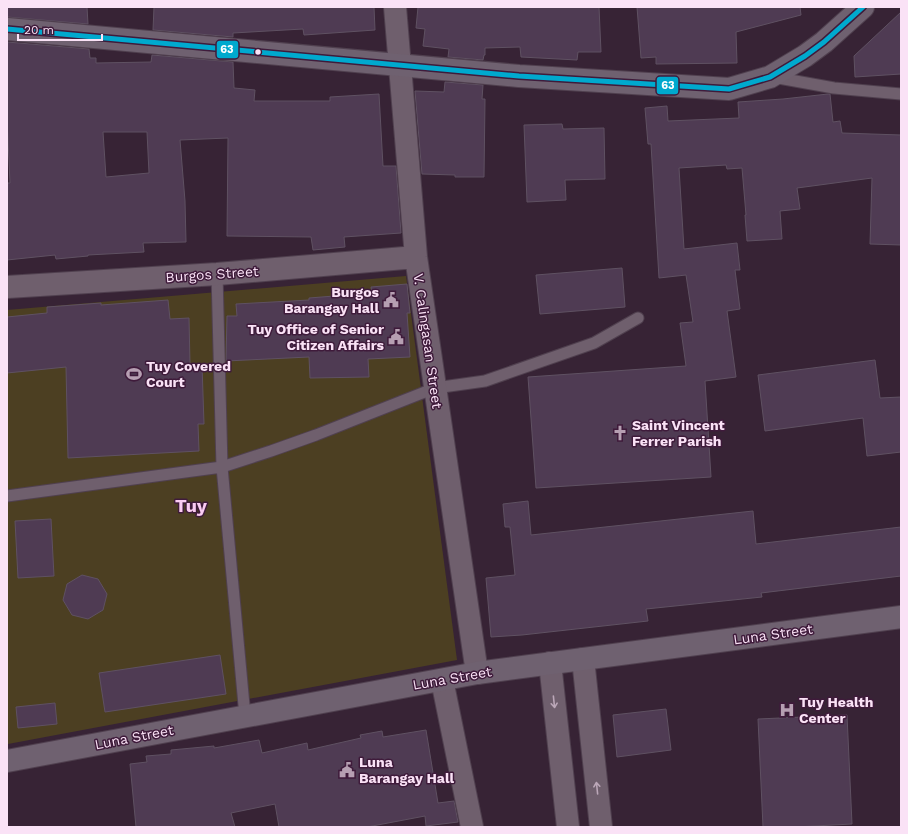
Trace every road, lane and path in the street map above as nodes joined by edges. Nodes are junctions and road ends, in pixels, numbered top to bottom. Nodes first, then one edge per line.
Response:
1 (395, 7) edge
2 (864, 7) edge
3 (7, 29) edge
4 (399, 65) junction
5 (770, 77) junction
6 (901, 94) edge
7 (416, 257) junction
8 (217, 274) junction
9 (7, 287) edge
10 (638, 318) dead end
11 (435, 388) junction
12 (222, 467) junction
13 (7, 496) edge
14 (901, 617) edge
15 (583, 659) junction
16 (550, 663) junction
17 (476, 673) junction
18 (442, 680) junction
19 (245, 716) junction
20 (7, 761) edge
21 (472, 827) edge
22 (568, 827) edge
23 (601, 827) edge

1 - 4 street, V. Calingasan Street
2 - 5 street
3 - 4 street
4 - 5 street
4 - 7 street, V. Calingasan Street
5 - 6 lane
7 - 8 street, Burgos Street
7 - 11 street, V. Calingasan Street
8 - 9 street, Burgos Street
8 - 12 lane
10 - 11 lane
11 - 12 lane
11 - 17 street, V. Calingasan Street
12 - 13 lane
12 - 19 lane
14 - 15 street, Luna Street
15 - 16 street, Luna Street
23 -> 15 street
16 - 17 street, Luna Street
16 -> 22 street
17 - 18 street, Luna Street
18 - 19 street, Luna Street
18 - 21 street
19 - 20 street, Luna Street

